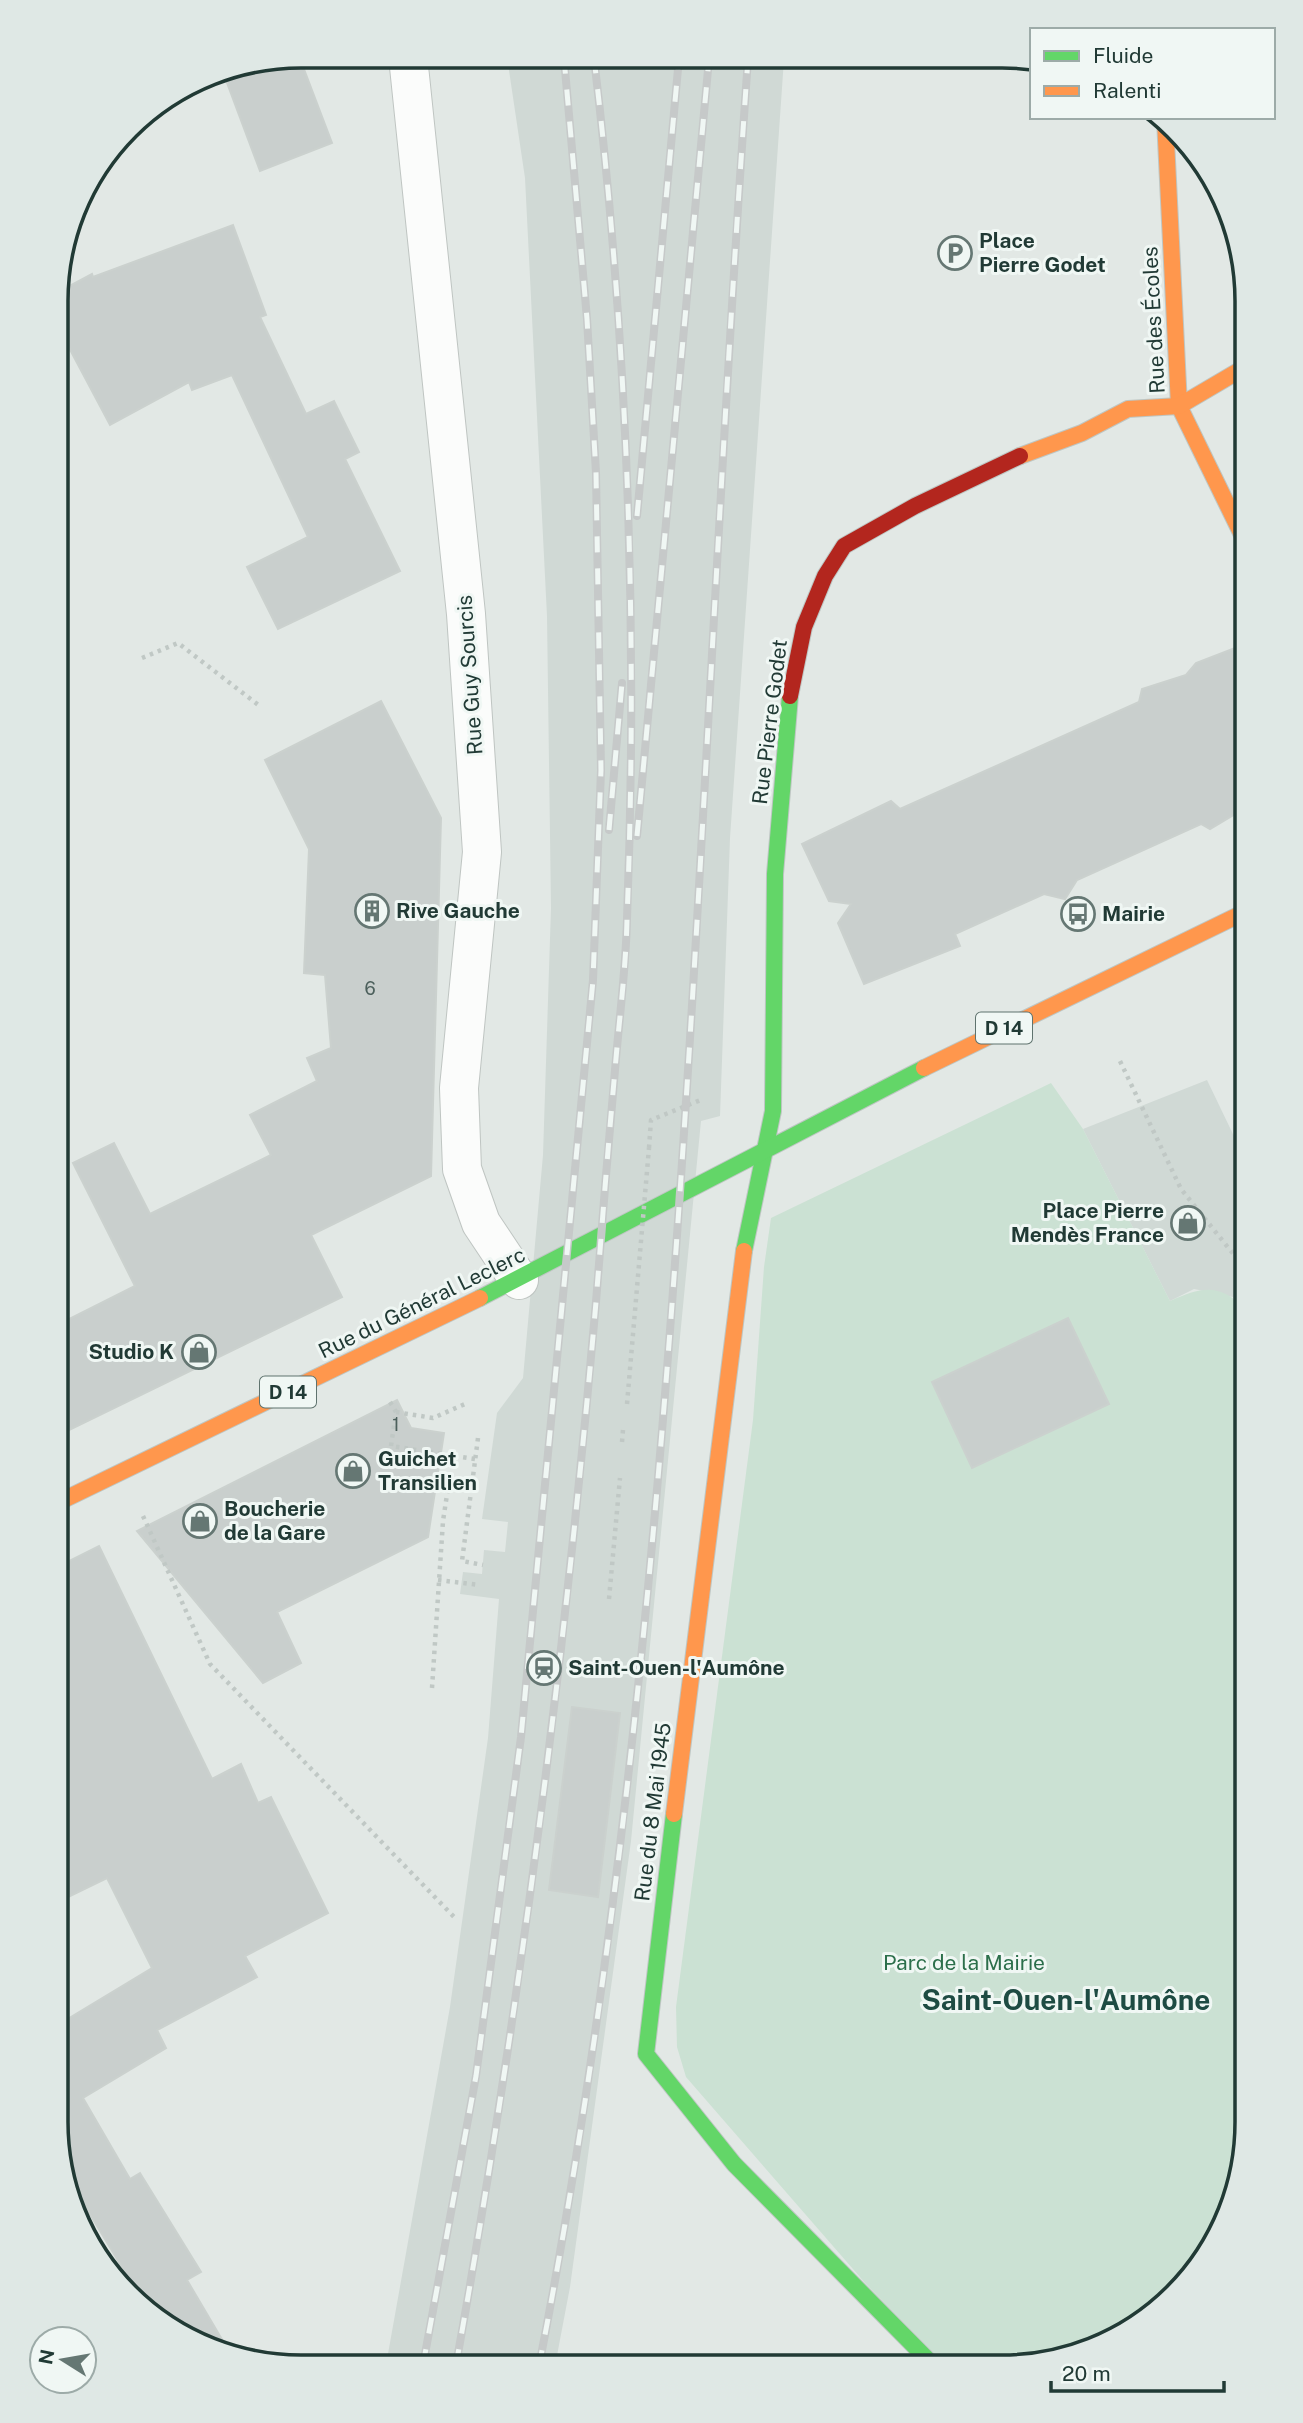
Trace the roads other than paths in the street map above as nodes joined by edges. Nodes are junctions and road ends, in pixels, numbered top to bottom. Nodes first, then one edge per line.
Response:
1 (409, 68) edge
2 (1166, 137) edge
3 (1235, 363) edge
4 (1235, 373) edge
5 (1179, 406) junction
6 (1235, 520) edge
7 (1235, 917) edge
8 (765, 1153) junction
9 (519, 1280) junction
10 (68, 1498) edge
11 (923, 2355) edge

1 - 9 street, Rue Guy Sourcis
2 - 5 street, Rue des Écoles
3 - 5 street
4 - 5 street
5 - 6 street, Rue des Écoles
5 - 8 street, Rue Pierre Godet
7 - 8 street, D 14
8 - 9 street, Rue du Général Leclerc / D 14
8 - 11 street, Rue du 8 Mai 1945
9 - 10 street, Rue du Général Leclerc / D 14

